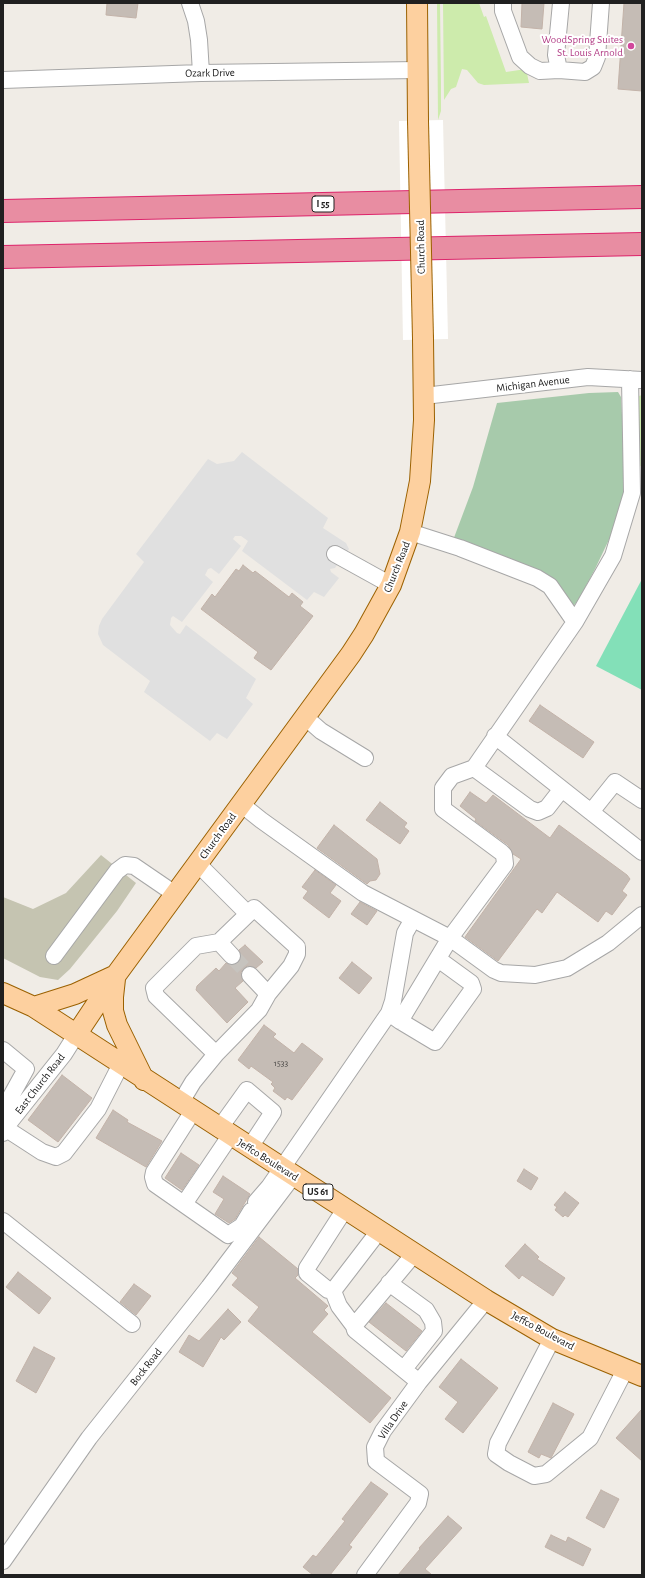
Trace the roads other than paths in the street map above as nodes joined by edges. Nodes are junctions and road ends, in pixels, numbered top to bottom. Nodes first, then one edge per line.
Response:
1 (190, 3) edge
2 (417, 3) edge
3 (503, 3) edge
4 (561, 3) edge
5 (600, 3) edge
6 (418, 70) junction
7 (559, 70) junction
8 (201, 73) junction
9 (3, 80) edge
10 (642, 198) edge
11 (3, 211) edge
12 (642, 244) edge
13 (3, 257) edge
14 (636, 379) edge
15 (424, 396) junction
16 (410, 532) junction
17 (335, 554) dead end
18 (391, 585) junction
19 (575, 622) junction
20 (305, 717) junction
21 (495, 736) junction
22 (365, 758) dead end
23 (474, 768) junction
24 (561, 790) junction
25 (642, 800) edge
26 (241, 804) junction
27 (591, 812) junction
28 (642, 852) edge
29 (198, 864) junction
30 (175, 894) junction
31 (248, 914) junction
32 (642, 915) edge
33 (413, 919) junction
34 (450, 938) junction
35 (219, 942) junction
36 (54, 956) dead end
37 (232, 956) tunnel mouth
38 (438, 959) junction
39 (116, 975) junction
40 (250, 975) tunnel mouth
41 (3, 993) edge
42 (268, 994) junction
43 (34, 1007) junction
44 (394, 1017) junction
45 (76, 1035) junction
46 (3, 1050) edge
47 (216, 1054) junction
48 (121, 1064) junction
49 (144, 1080) junction
50 (187, 1107) junction
51 (4, 1130) edge
52 (224, 1132) junction
53 (250, 1147) junction
54 (288, 1172) junction
55 (184, 1204) junction
56 (345, 1209) junction
57 (3, 1221) edge
58 (379, 1231) junction
59 (414, 1254) junction
60 (389, 1283) junction
61 (333, 1291) junction
62 (486, 1300) junction
63 (132, 1324) dead end
64 (354, 1326) junction
65 (552, 1339) junction
66 (404, 1369) junction
67 (634, 1373) edge
68 (419, 1382) junction
69 (3, 1561) edge
70 (364, 1575) edge

1 - 8 street
2 - 6 main road, Church Road
3 - 7 street
4 - 7 street
5 - 7 street
6 - 8 street, Ozark Drive
6 - 15 main road, Church Road, bridge
8 - 9 street, Ozark Drive
10 - 11 highway, I 55
12 - 13 highway
14 - 15 street, Michigan Avenue
14 - 19 street
15 - 16 main road, Church Road
16 - 18 main road, Church Road
16 - 19 street
17 - 18 street
18 - 20 main road, Church Road
19 - 21 street
20 - 22 street
20 - 26 main road, Church Road
21 - 23 street
21 - 24 street
23 - 24 street
23 - 34 street
24 - 27 street
25 - 27 street
26 - 29 main road, Church Road
26 - 33 street
27 - 28 street
29 - 30 main road, Church Road
29 - 31 street
30 - 36 street
30 - 39 main road, Church Road
31 - 35 street
31 - 42 street
32 - 34 street
33 - 34 street
33 - 44 street
34 - 38 street
35 - 37 street
35 - 47 street
38 - 44 street
38 - 44 street
39 - 43 main road
39 - 45 main road, Church Road
39 - 49 main road
40 - 42 street
41 - 43 main road, Jeffco Boulevard / US 61
42 - 47 street
43 - 45 main road, Jeffco Boulevard / US 61
44 - 54 street
45 - 48 main road, Jeffco Boulevard / US 61
45 - 51 street, East Church Road
46 - 51 street
47 - 50 street
48 - 49 main road, Jeffco Boulevard / US 61
48 - 51 street
49 - 50 main road, Jeffco Boulevard / US 61
50 - 52 main road, Jeffco Boulevard / US 61
50 - 55 street
52 - 53 main road, Jeffco Boulevard / US 61
52 - 53 street
52 - 55 street
53 - 54 main road, Jeffco Boulevard / US 61
54 - 55 street
54 - 56 main road, Jeffco Boulevard / US 61
54 - 69 street, Bock Road
56 - 58 main road, Jeffco Boulevard / US 61
56 - 61 street
57 - 63 street
58 - 59 main road, Jeffco Boulevard / US 61
58 - 61 street
59 - 60 street
59 - 62 main road, Jeffco Boulevard / US 61
60 - 64 street
60 - 66 street
61 - 64 street
62 - 65 main road, Jeffco Boulevard / US 61
62 - 68 street, Villa Drive
64 - 66 street
65 - 67 main road, Jeffco Boulevard / US 61
65 - 67 street
66 - 68 street
68 - 70 street, Villa Drive

